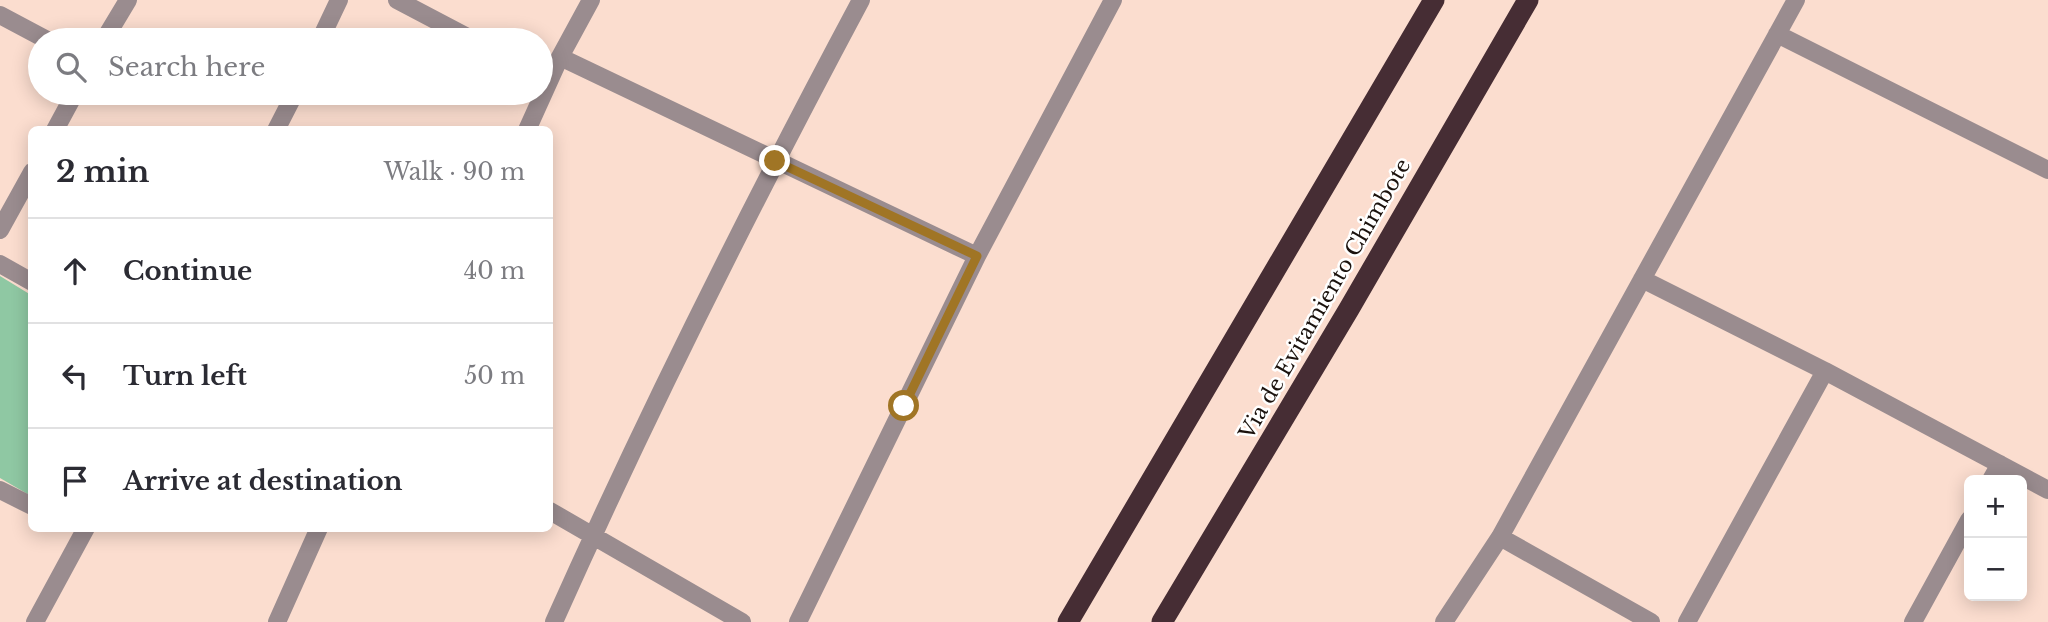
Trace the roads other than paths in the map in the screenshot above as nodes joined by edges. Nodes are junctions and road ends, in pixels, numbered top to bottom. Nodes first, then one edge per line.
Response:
1 (128, 0) edge
2 (339, 0) edge
3 (397, 0) edge
4 (591, 0) edge
5 (861, 0) edge
6 (1113, 0) edge
7 (1434, 0) edge
8 (1528, 0) edge
9 (1796, 0) edge
10 (0, 15) edge
11 (111, 28) edge
12 (326, 28) edge
13 (450, 28) edge
14 (28, 30) edge
15 (1777, 34) junction
16 (559, 57) junction
17 (553, 66) edge
18 (69, 105) edge
19 (289, 105) edge
20 (536, 105) edge
21 (57, 126) edge
22 (278, 126) edge
23 (528, 126) edge
24 (775, 161) junction
25 (2048, 170) edge
26 (28, 179) edge
27 (0, 230) edge
28 (977, 256) junction
29 (0, 264) edge
30 (1642, 279) junction
31 (28, 280) edge
32 (1825, 370) junction
33 (2000, 464) junction
34 (1994, 475) edge
35 (0, 490) edge
36 (2048, 490) edge
37 (28, 504) edge
38 (553, 513) edge
39 (1964, 529) edge
40 (80, 532) edge
41 (317, 532) edge
42 (593, 534) junction
43 (1500, 537) junction
44 (35, 622) edge
45 (277, 622) edge
46 (554, 622) edge
47 (742, 622) edge
48 (798, 622) edge
49 (1068, 622) edge
50 (1162, 622) edge
51 (1444, 622) edge
52 (1651, 622) edge
53 (1687, 622) edge
54 (1913, 622) edge

1 - 11 street
2 - 12 street
3 - 13 street
4 - 16 street
5 - 24 street
6 - 28 street
7 - 49 highway
8 - 50 highway, Via de Evitamiento Chimbote
9 - 15 street
10 - 14 street
15 - 25 street
15 - 30 street
16 - 17 street
16 - 24 street
18 - 21 street
19 - 22 street
20 - 23 street
24 - 28 street
24 - 42 street
26 - 27 street
28 - 48 street
29 - 31 street
30 - 32 street
30 - 43 street
32 - 33 street
32 - 53 street
33 - 34 street
33 - 36 street
35 - 37 street
38 - 42 street
39 - 54 street
40 - 44 street
41 - 45 street
42 - 46 street
42 - 47 street
43 - 51 street
43 - 52 street

